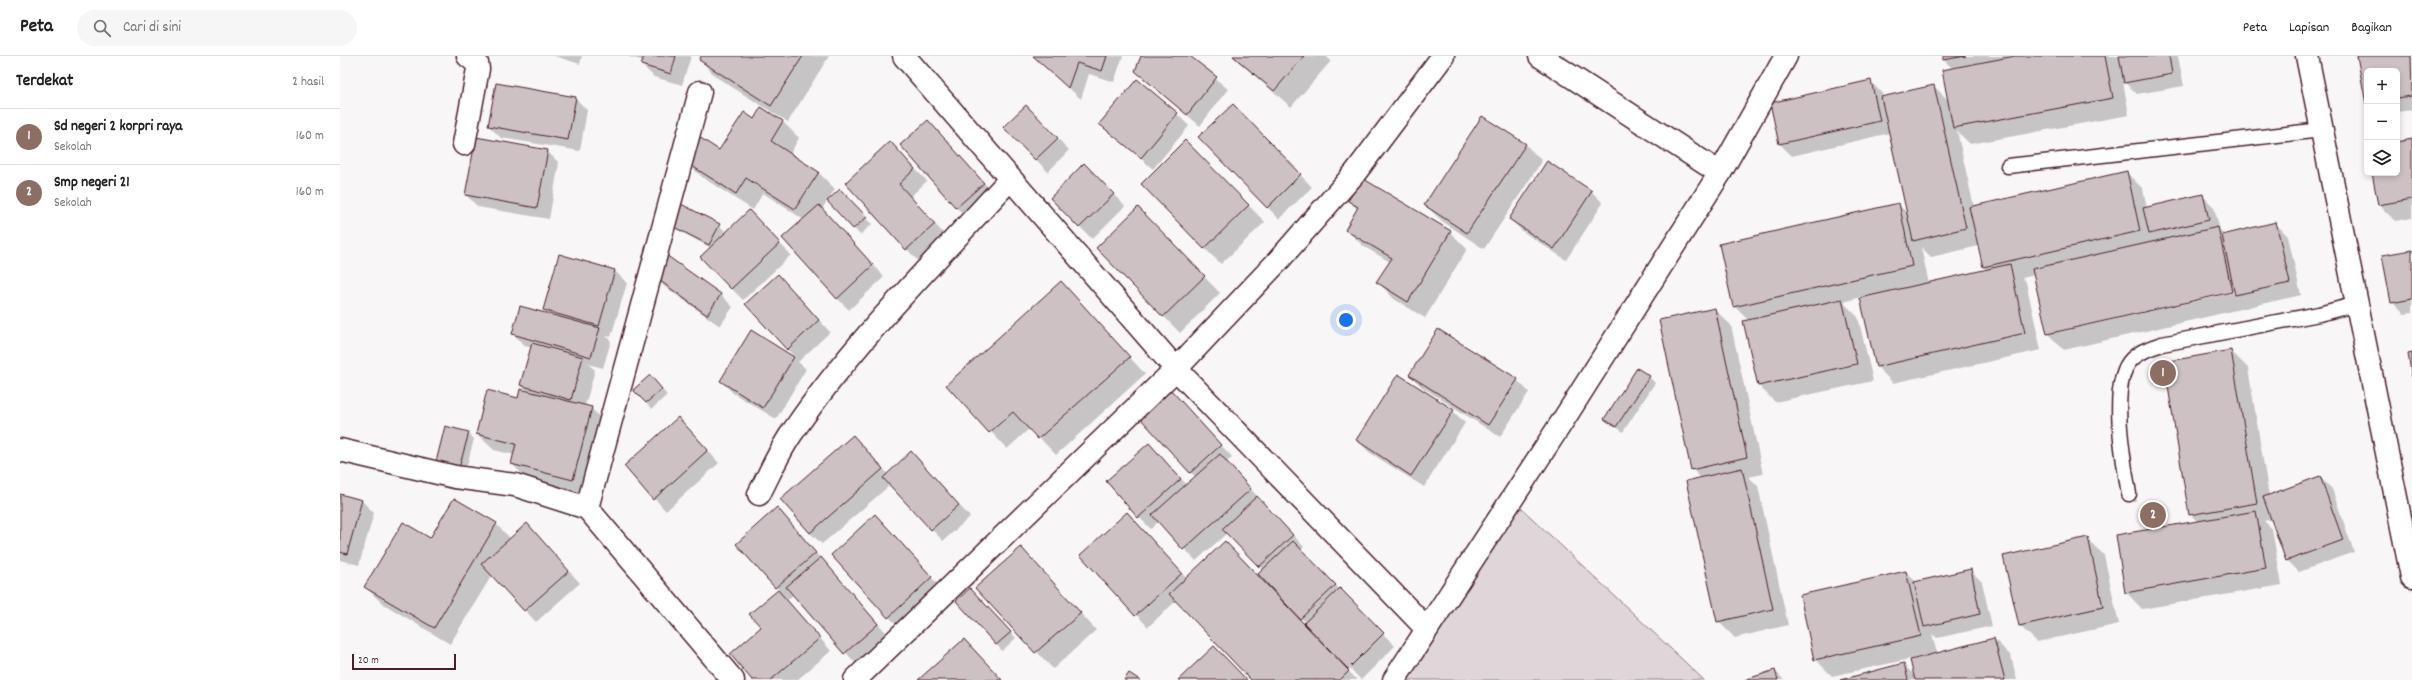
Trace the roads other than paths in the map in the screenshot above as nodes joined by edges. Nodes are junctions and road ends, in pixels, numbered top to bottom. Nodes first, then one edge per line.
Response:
1 (468, 56) edge
2 (904, 56) edge
3 (1443, 56) edge
4 (1540, 56) edge
5 (1786, 56) edge
6 (2307, 56) edge
7 (700, 92) dead end
8 (2321, 130) junction
9 (464, 144) dead end
10 (2008, 166) dead end
11 (1720, 173) junction
12 (1010, 179) junction
13 (2357, 304) junction
14 (1176, 369) junction
15 (340, 450) edge
16 (759, 494) dead end
17 (2129, 494) dead end
18 (587, 508) junction
19 (2412, 576) edge
20 (1427, 629) junction
21 (733, 680) edge
22 (855, 680) edge
23 (1394, 680) edge

1 - 9 street
2 - 12 street
3 - 14 street
4 - 11 street
5 - 11 street
6 - 8 street
7 - 18 street
8 - 10 lane
8 - 13 street
11 - 20 street
12 - 14 street
12 - 16 street
13 - 17 lane
13 - 19 street
14 - 20 street
14 - 22 street
15 - 18 street
18 - 21 street
20 - 23 street

